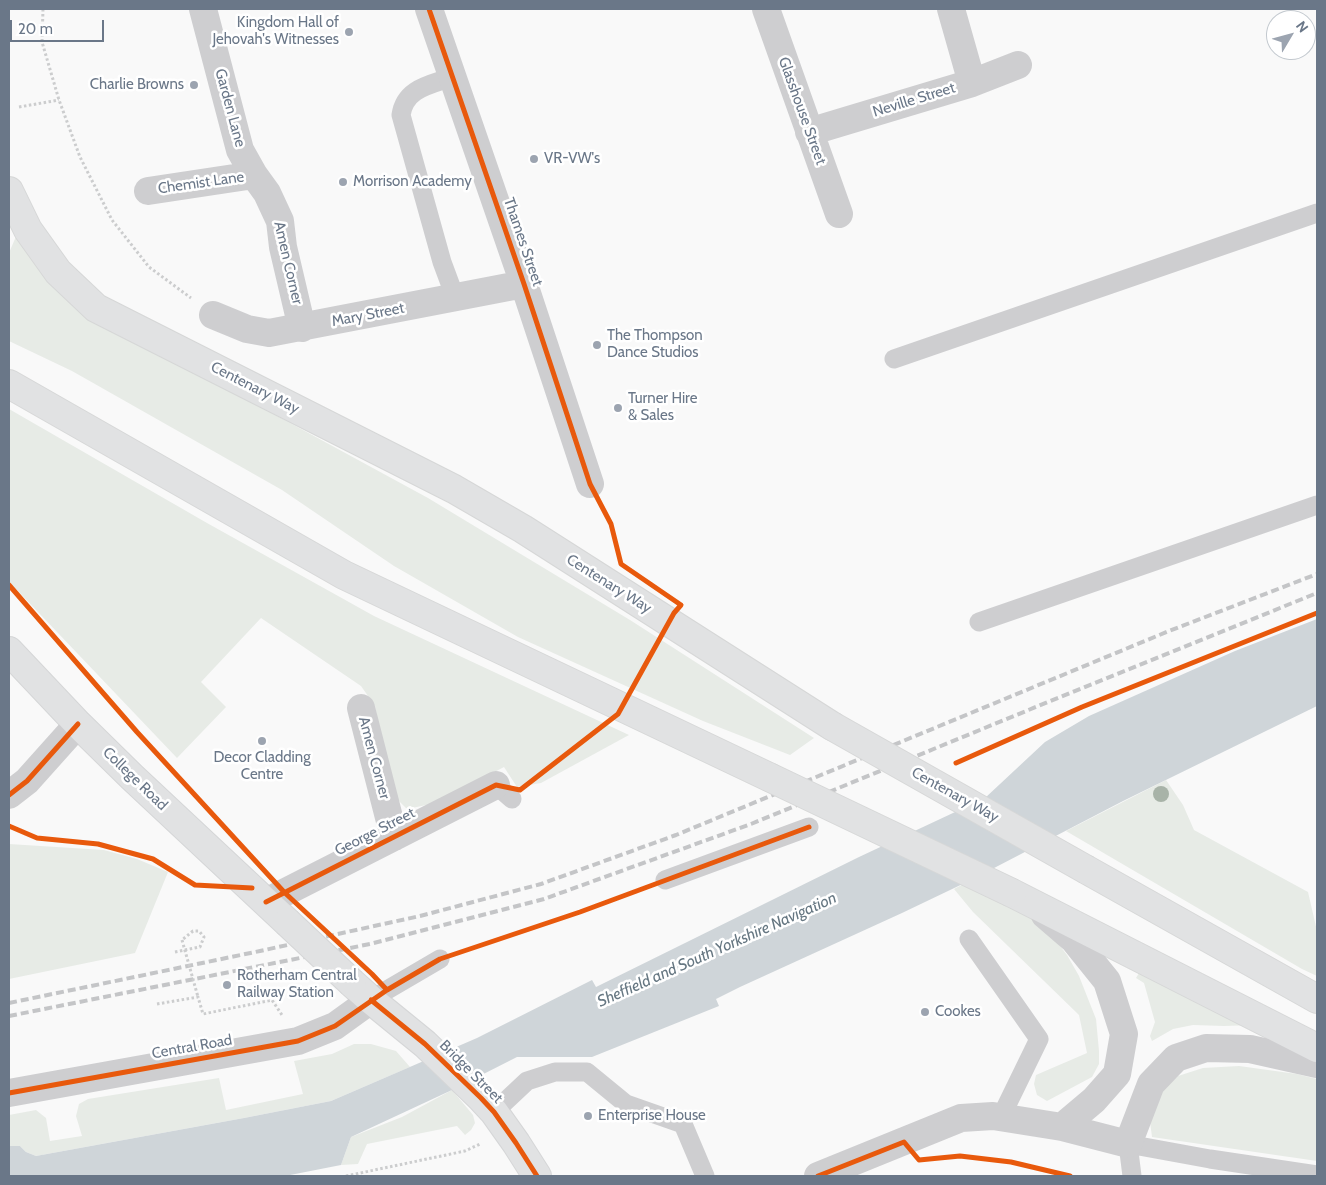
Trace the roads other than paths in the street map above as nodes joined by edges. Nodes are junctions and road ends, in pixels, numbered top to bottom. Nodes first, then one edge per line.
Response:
1 (203, 9) edge
2 (429, 9) edge
3 (766, 9) edge
4 (951, 9) edge
5 (1018, 65) dead end
6 (452, 77) junction
7 (972, 83) junction
8 (809, 132) junction
9 (254, 175) junction
10 (9, 191) edge
11 (148, 191) dead end
12 (1317, 213) edge
13 (839, 214) dead end
14 (524, 284) junction
15 (455, 298) junction
16 (213, 315) dead end
17 (302, 328) junction
18 (894, 359) dead end
19 (9, 384) edge
20 (590, 484) road end
21 (1317, 505) edge
22 (979, 622) dead end
23 (9, 651) edge
24 (361, 708) dead end
25 (78, 724) junction
26 (504, 792) road end
27 (9, 795) edge
28 (809, 827) dead end
29 (394, 837) junction
30 (665, 880) dead end
31 (1019, 896) junction
32 (266, 902) junction
33 (970, 939) dead end
34 (440, 960) dead end
35 (362, 992) junction
36 (1317, 999) edge
37 (1317, 1048) edge
38 (1317, 1064) edge
39 (9, 1093) edge
40 (494, 1114) junction
41 (1001, 1118) junction
42 (1062, 1127) junction
43 (1128, 1144) junction
44 (1317, 1174) edge
45 (537, 1176) edge
46 (706, 1176) edge
47 (818, 1176) edge
48 (1132, 1176) edge

1 - 9 street, Garden Lane
2 - 6 street, Thames Street
3 - 8 street, Glasshouse Street
4 - 7 street
5 - 7 street, Neville Street
6 - 14 street, Thames Street
6 - 15 lane
7 - 8 street, Neville Street
8 - 13 street, Glasshouse Street
9 - 11 street, Chemist Lane
9 - 17 street, Amen Corner
10 - 36 main road, Centenary Way, bridge
12 - 18 lane
14 - 15 street, Mary Street
14 - 20 street, Thames Street
15 - 17 street, Mary Street
16 - 17 street, Mary Street
19 - 31 main road, bridge
21 - 22 lane
23 - 25 main road, College Road
24 - 29 street, Amen Corner
25 - 27 street
25 - 32 main road, College Road
26 - 29 street, George Street
28 - 30 lane
29 - 32 street, George Street
31 - 37 main road
31 - 42 street
32 - 35 main road, Bridge Street, bridge
33 - 41 lane
34 - 35 lane
35 - 39 street, Central Road
35 - 40 main road, Bridge Street
38 - 43 street
40 - 45 main road, Bridge Street
40 - 46 lane
41 - 42 street
41 - 47 street
42 - 43 street
43 - 44 lane
43 - 48 lane

